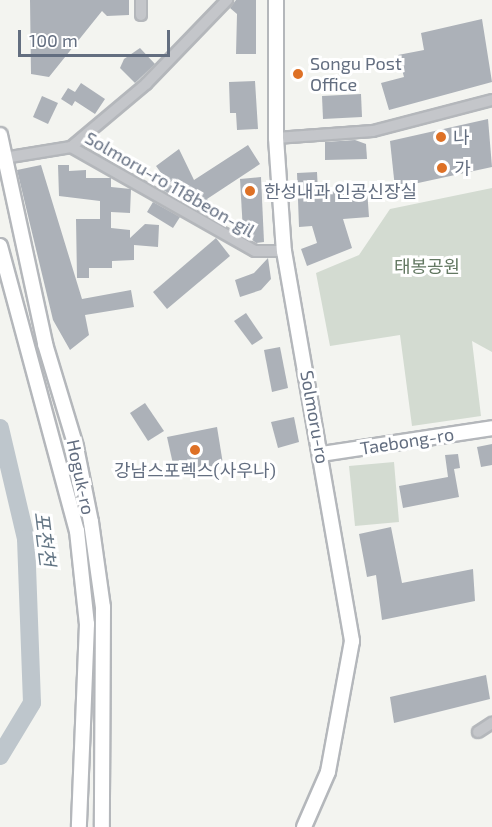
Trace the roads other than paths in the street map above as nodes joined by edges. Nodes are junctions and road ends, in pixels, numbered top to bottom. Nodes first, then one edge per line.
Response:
1 (141, 0) edge
2 (227, 0) edge
3 (276, 0) edge
4 (141, 15) dead end
5 (492, 100) edge
6 (0, 135) edge
7 (276, 138) junction
8 (71, 147) junction
9 (4, 158) junction
10 (0, 246) edge
11 (284, 251) junction
12 (492, 428) edge
13 (321, 454) junction
14 (492, 723) edge
15 (478, 732) dead end
16 (79, 827) edge
17 (102, 827) edge
18 (304, 827) edge

1 - 4 street
2 - 8 street
3 - 7 main road, Solmoru-ro
5 - 7 street
6 - 9 main road, Hoguk-ro
7 - 11 main road, Solmoru-ro
8 - 9 street, Solmoru-ro 118beon-gil
8 - 11 street, Solmoru-ro 118beon-gil
9 - 17 main road, Hoguk-ro
10 - 16 main road, Hoguk-ro
11 - 13 main road, Solmoru-ro
12 - 13 main road, Taebong-ro
13 - 18 main road, Solmoru-ro
14 - 15 street

